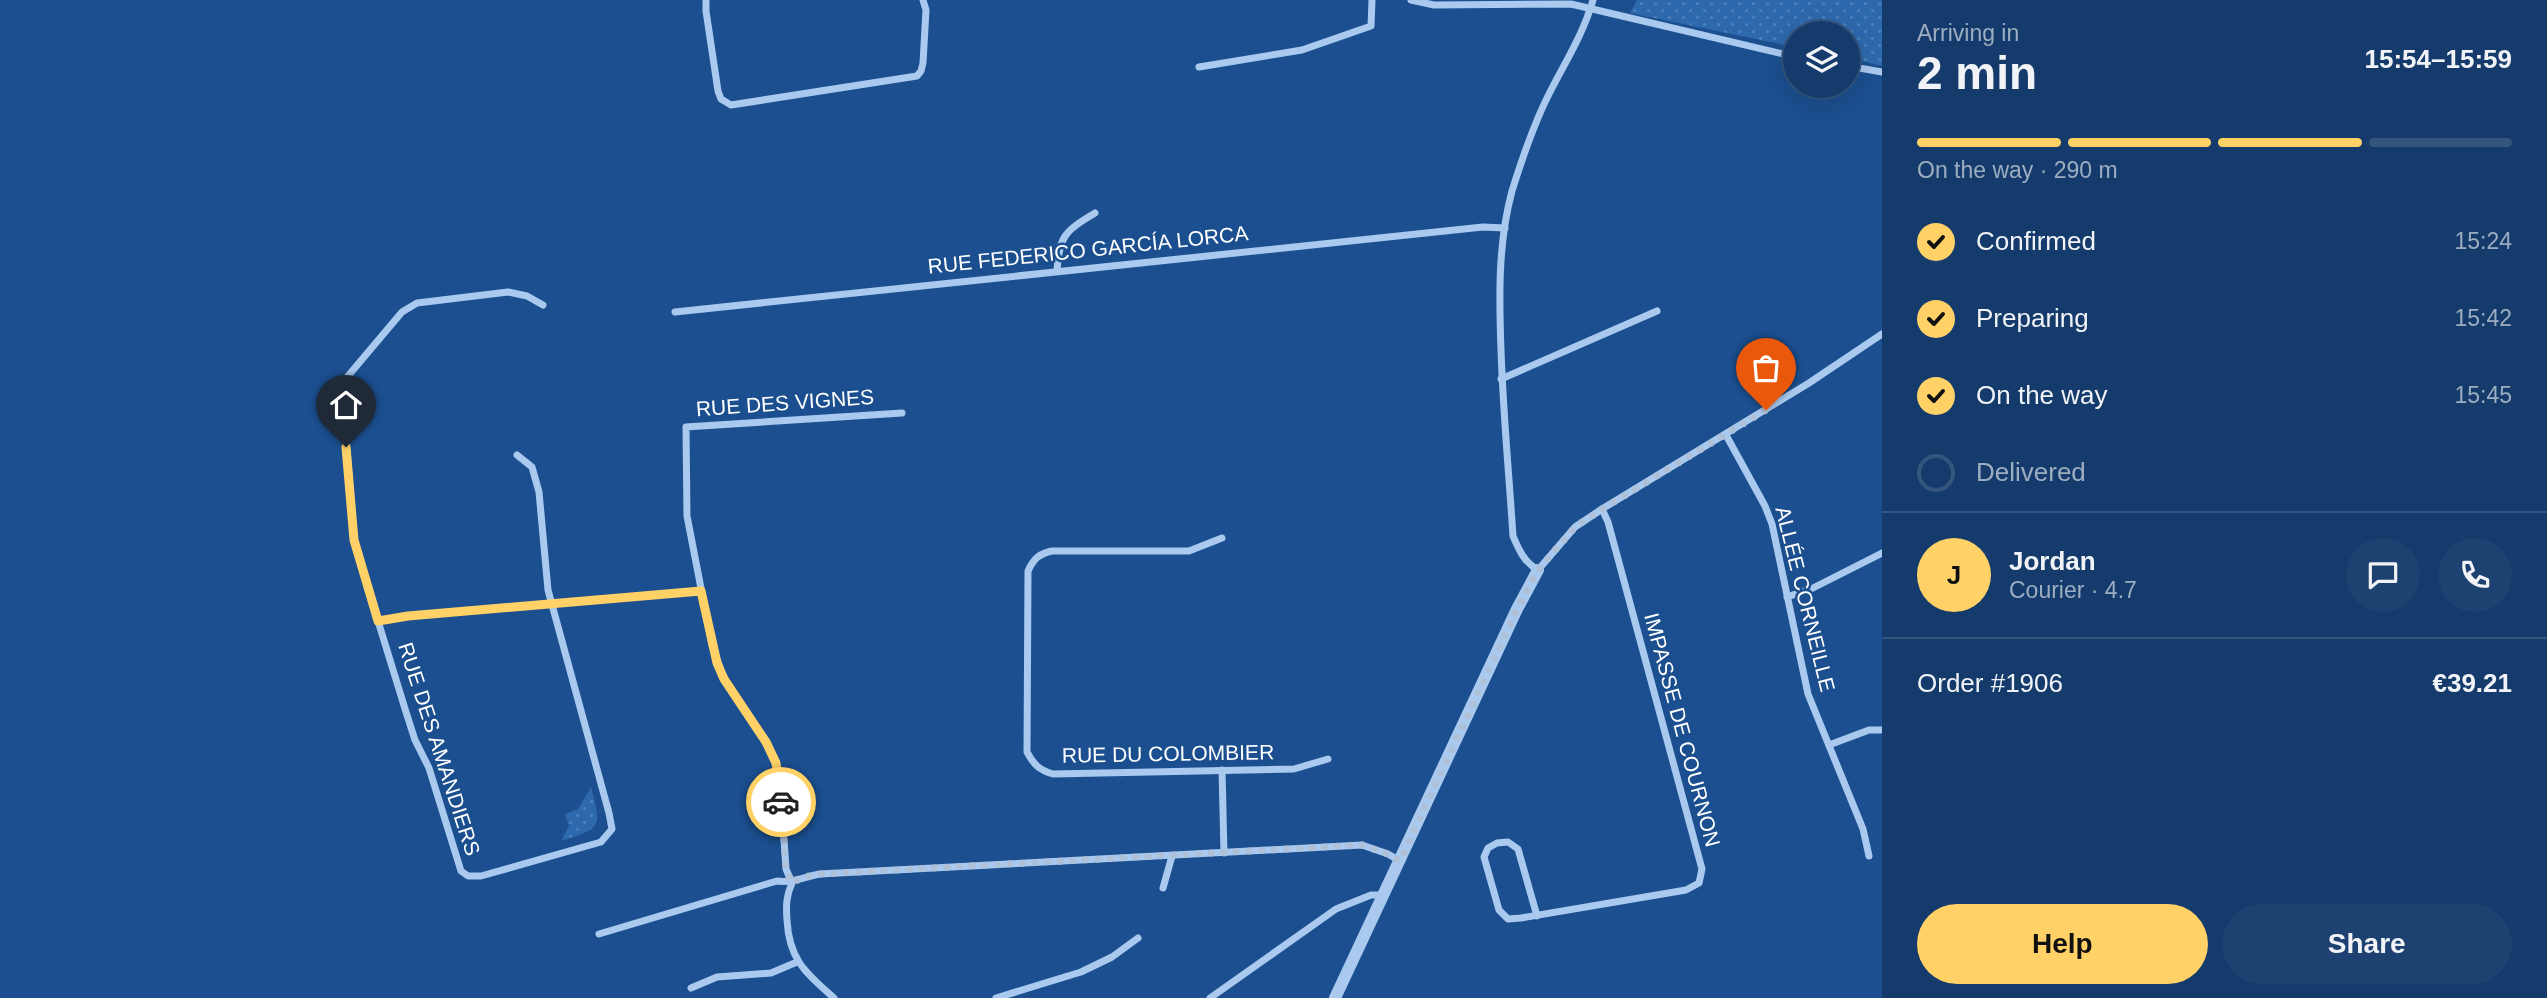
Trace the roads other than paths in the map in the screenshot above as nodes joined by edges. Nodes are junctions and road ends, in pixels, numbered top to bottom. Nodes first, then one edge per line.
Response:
1 (706, 0) edge
2 (923, 0) edge
3 (1372, 0) edge
4 (1412, 0) edge
5 (1592, 4) edge
6 (1783, 54) edge
7 (1199, 67) dead end
8 (1860, 68) edge
9 (1882, 72) edge
10 (1095, 213) dead end
11 (1505, 228) junction
12 (1057, 271) junction
13 (543, 305) dead end
14 (1657, 311) dead end
15 (675, 312) dead end
16 (1882, 334) edge
17 (1502, 379) junction
18 (902, 414) dead end
19 (1726, 435) junction
20 (517, 456) dead end
21 (1602, 509) junction
22 (1222, 538) dead end
23 (1882, 553) edge
24 (1538, 570) junction
25 (701, 591) junction
26 (1787, 597) junction
27 (551, 603) junction
28 (378, 621) junction
29 (1882, 730) edge
30 (1829, 745) junction
31 (1328, 758) dead end
32 (1222, 770) junction
33 (1224, 853) junction
34 (1172, 856) junction
35 (1869, 856) dead end
36 (1400, 861) junction
37 (792, 883) junction
38 (1163, 888) dead end
39 (1383, 895) junction
40 (1537, 916) junction
41 (599, 934) dead end
42 (1138, 937) dead end
43 (797, 962) junction
44 (691, 988) dead end
45 (834, 998) edge
46 (996, 998) edge
47 (1210, 998) edge
48 (1335, 998) edge

1 - 2 street
3 - 7 street
4 - 5 street
5 - 6 street
5 - 11 street
8 - 9 street
10 - 12 street
11 - 12 street, RUE FEDERICO GARCÍA LORCA
11 - 17 street
12 - 15 street, RUE FEDERICO GARCÍA LORCA
13 - 28 street
14 - 17 street
16 - 19 street
17 - 24 street
18 - 25 street, RUE DES VIGNES
19 - 21 street
19 - 26 street, ALLÉE CORNEILLE
20 - 27 street
21 - 24 street
21 - 40 street, IMPASSE DE COURNON
22 - 32 street, RUE DU COLOMBIER
23 - 26 street
24 - 36 street
25 - 27 street
25 - 37 street, RUE DES VIGNES
26 - 30 street, ALLÉE CORNEILLE
27 - 28 street
27 - 28 street, RUE DES AMANDIERS
29 - 30 street
30 - 35 street, ALLÉE CORNEILLE
31 - 32 street, RUE DU COLOMBIER
32 - 33 street
33 - 34 street
33 - 36 street
34 - 37 street
34 - 38 street
36 - 39 street
37 - 41 street
37 - 43 street
39 - 47 street
39 - 48 street
40 - 40 street, IMPASSE DE COURNON
42 - 46 street
43 - 44 street
43 - 45 street

